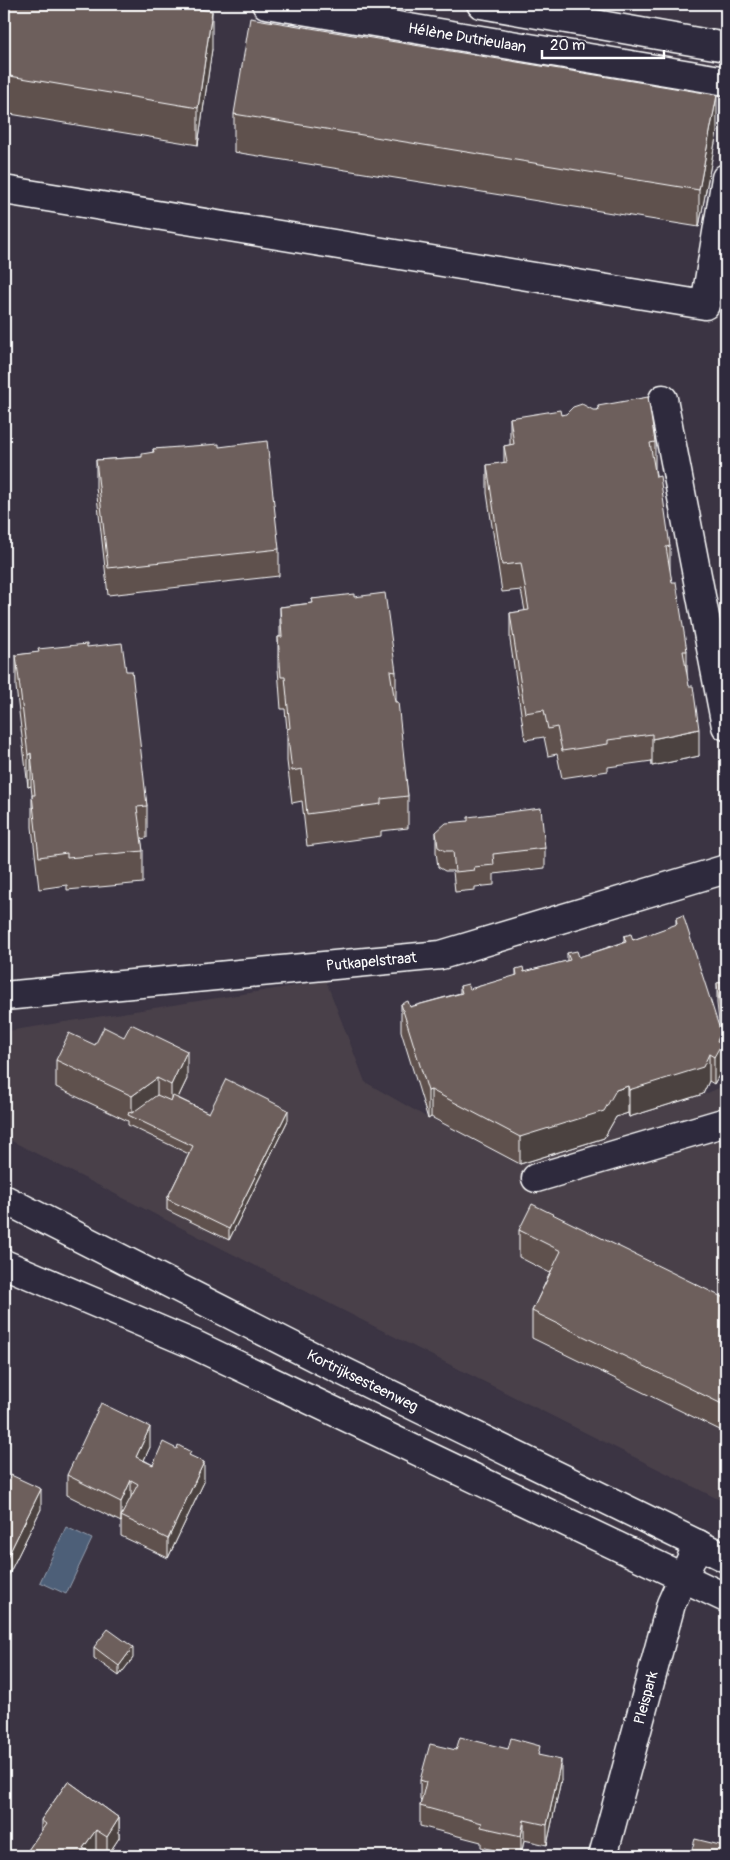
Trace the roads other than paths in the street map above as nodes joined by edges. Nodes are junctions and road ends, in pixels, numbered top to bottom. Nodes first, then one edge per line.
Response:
1 (266, 4) edge
2 (481, 4) edge
3 (726, 47) edge
4 (726, 81) edge
5 (726, 178) edge
6 (4, 190) edge
7 (662, 399) dead end
8 (726, 726) edge
9 (726, 869) edge
10 (4, 996) edge
11 (726, 1122) edge
12 (536, 1178) dead end
13 (4, 1199) edge
14 (4, 1264) edge
15 (698, 1544) junction
16 (726, 1558) edge
17 (683, 1577) junction
18 (726, 1598) edge
19 (603, 1856) edge

1 - 4 main road, Hélène Dutrieulaan
2 - 3 main road
5 - 6 main road
7 - 8 main road
9 - 10 main road, Putkapelstraat
11 - 12 main road
13 - 15 main road, Kortrijksesteenweg
14 - 17 main road
15 - 16 main road, Kortrijksesteenweg
15 - 17 main road, Pleispark
17 - 18 main road
17 - 19 main road, Pleispark

